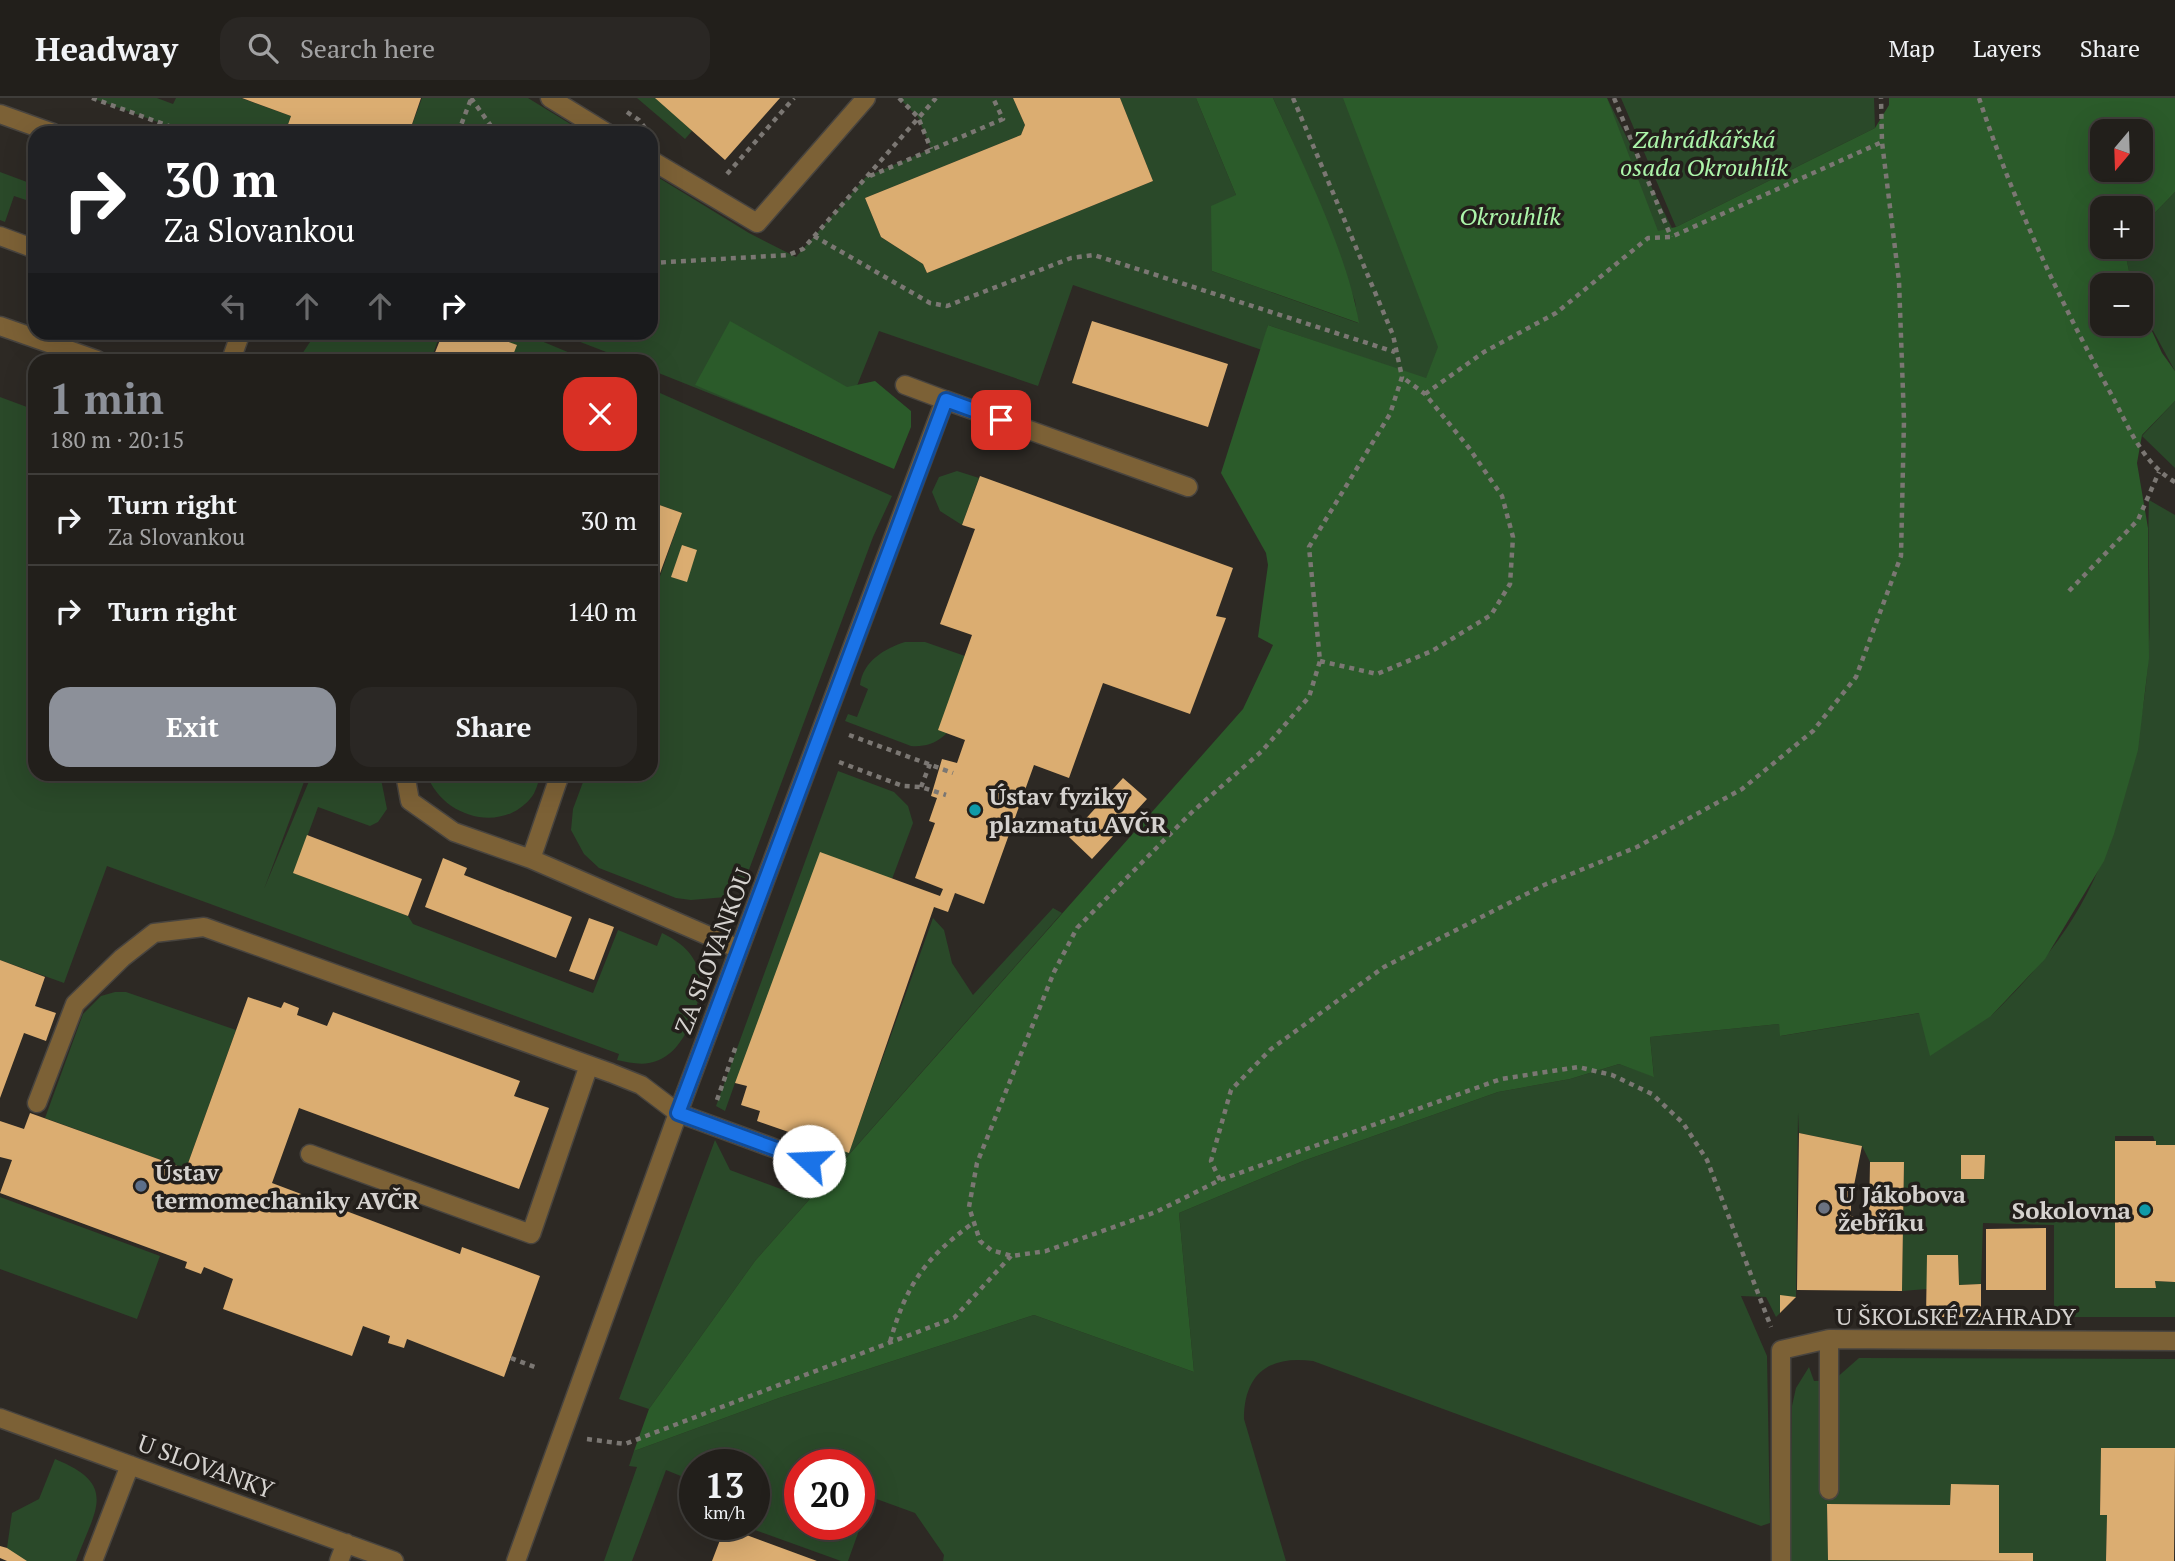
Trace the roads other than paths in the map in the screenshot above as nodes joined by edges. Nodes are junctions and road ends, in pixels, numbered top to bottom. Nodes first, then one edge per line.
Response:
1 (550, 98) edge
2 (866, 98) edge
3 (0, 114) edge
4 (33, 126) edge
5 (596, 126) edge
6 (658, 164) edge
7 (0, 236) edge
8 (28, 246) edge
9 (0, 326) edge
10 (28, 336) edge
11 (40, 340) edge
12 (80, 354) edge
13 (905, 385) dead end
14 (946, 400) junction
15 (1188, 487) dead end
16 (406, 781) edge
17 (558, 781) edge
18 (531, 859) junction
19 (739, 949) junction
20 (589, 1065) junction
21 (37, 1103) dead end
22 (678, 1113) junction
23 (310, 1154) dead end
24 (809, 1161) dead end
25 (1829, 1339) junction
26 (2175, 1341) edge
27 (0, 1418) edge
28 (130, 1465) junction
29 (1829, 1490) dead end
30 (346, 1543) junction
31 (93, 1561) edge
32 (339, 1561) edge
33 (394, 1561) edge
34 (516, 1561) edge
35 (1781, 1561) edge

1 - 5 street
2 - 6 street
3 - 4 street
7 - 8 street
9 - 10 street
11 - 12 street
13 - 14 street
14 - 15 street
14 - 19 street, ZA SLOVANKOU
16 - 18 street
17 - 18 street
18 - 19 street
19 - 22 street, ZA SLOVANKOU
20 - 21 street
20 - 22 street
20 - 23 street
22 - 24 street
22 - 34 street, ZA SLOVANKOU
25 - 26 street, U ŠKOLSKÉ ZAHRADY
25 - 29 street
25 - 35 street, U ŠKOLSKÉ ZAHRADY
27 - 28 street, U SLOVANKY
28 - 30 street, U SLOVANKY
28 - 31 street
30 - 32 street
30 - 33 street, U SLOVANKY

